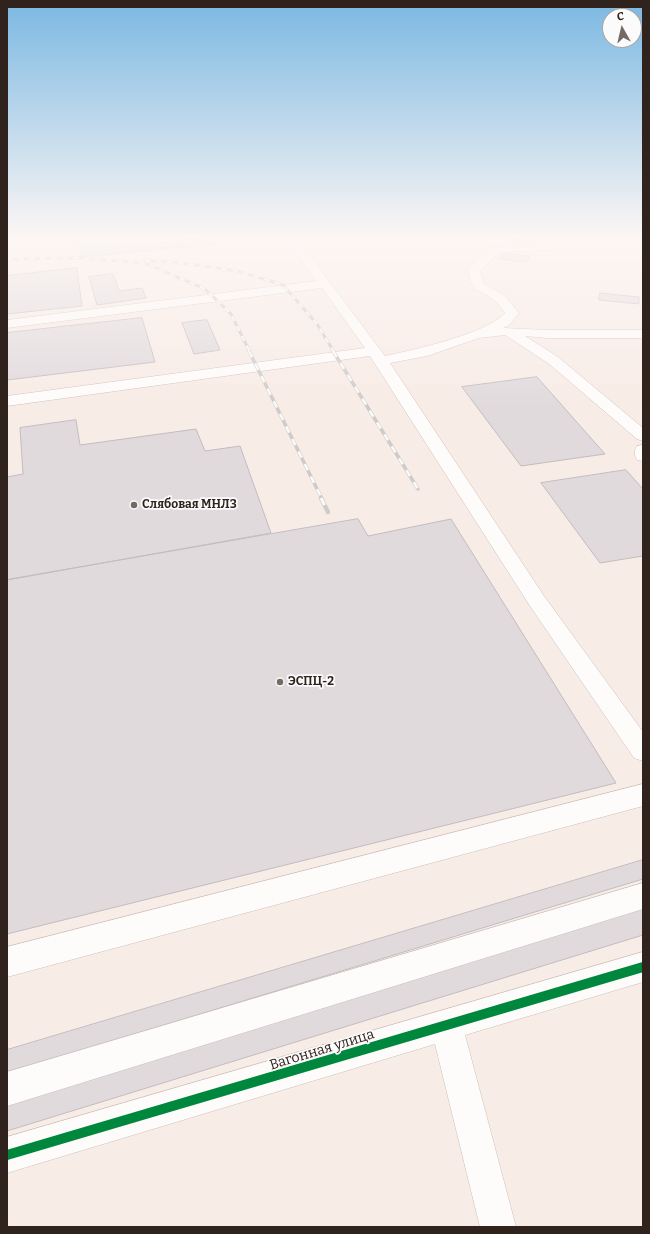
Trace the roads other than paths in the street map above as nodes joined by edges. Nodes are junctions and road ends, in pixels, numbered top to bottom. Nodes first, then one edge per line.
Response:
1 (249, 294) edge
2 (332, 294) edge
3 (490, 294) edge
4 (7, 324) edge
5 (509, 331) junction
6 (477, 334) junction
7 (643, 334) edge
8 (377, 356) junction
9 (7, 401) edge
10 (643, 436) edge
11 (643, 450) edge
12 (643, 456) edge
13 (640, 741) edge
14 (643, 795) edge
15 (643, 896) edge
16 (7, 962) edge
17 (643, 967) edge
18 (446, 1025) junction
19 (7, 1089) edge
20 (7, 1155) edge
21 (498, 1227) edge

1 - 4 street
2 - 8 street
3 - 6 street
5 - 6 street
5 - 7 street
5 - 10 street
6 - 8 street
8 - 9 street
8 - 13 street
11 - 12 street
14 - 16 street
15 - 19 street
17 - 18 street, Вагонная улица
18 - 20 street, Вагонная улица
18 - 21 street

